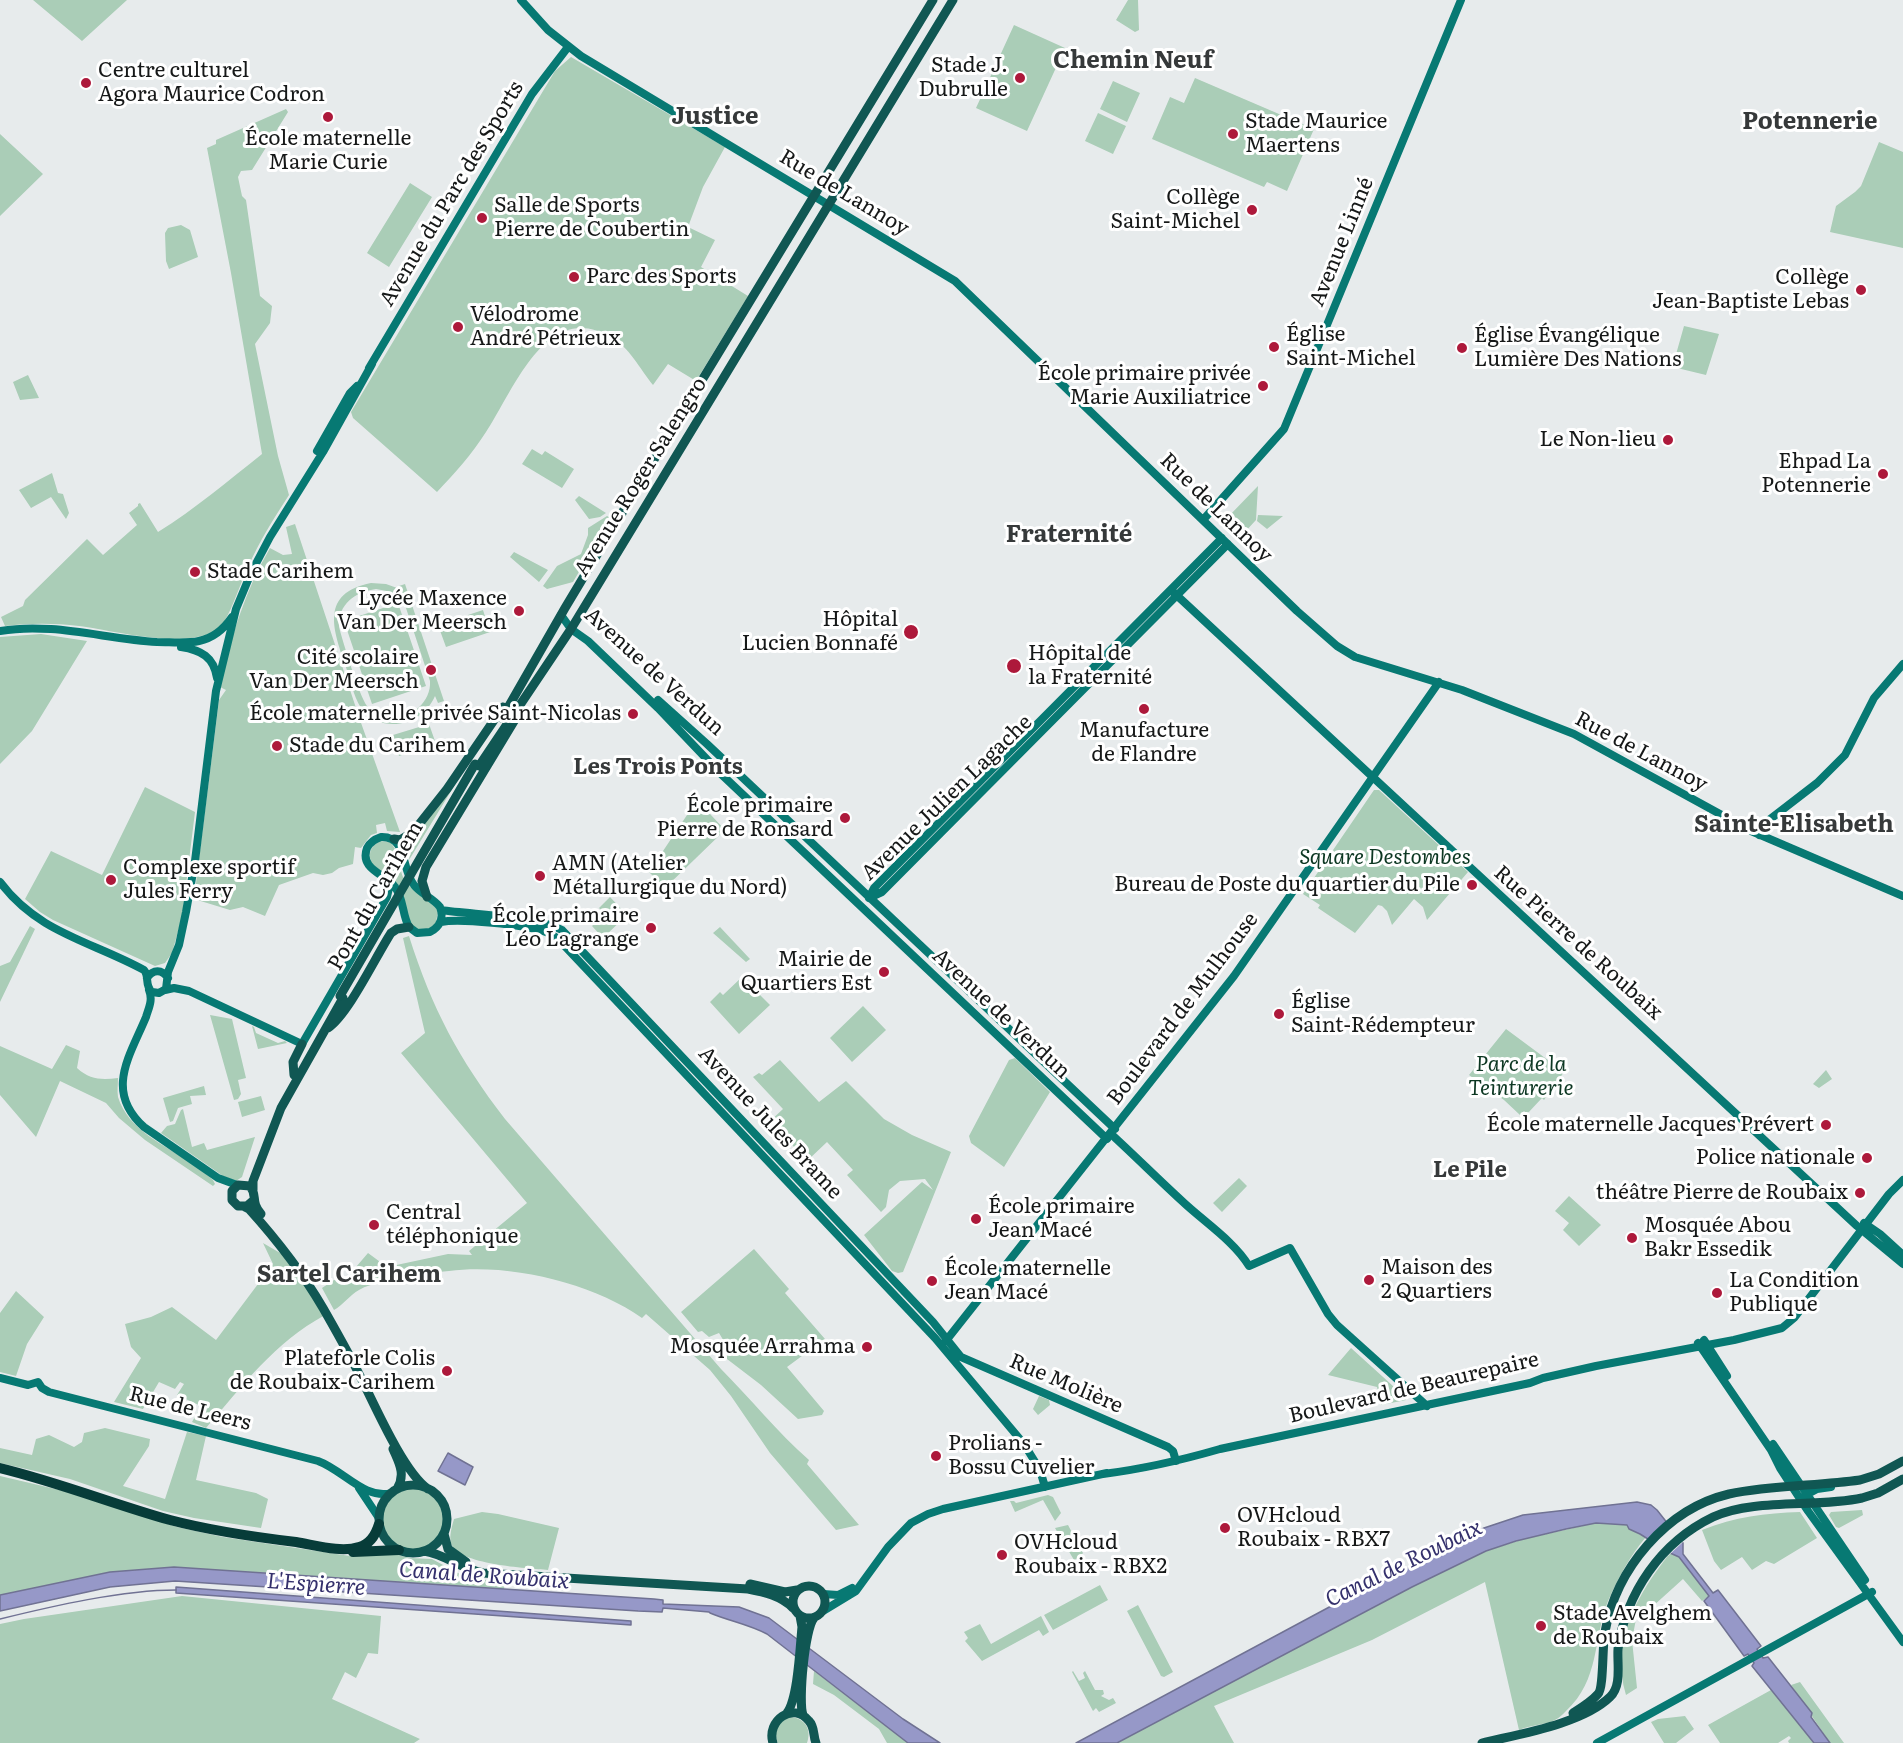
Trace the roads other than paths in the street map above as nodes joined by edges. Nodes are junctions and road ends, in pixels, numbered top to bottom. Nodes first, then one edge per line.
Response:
1 (521, 0) edge
2 (933, 0) edge
3 (953, 0) edge
4 (1461, 0) edge
5 (566, 46) junction
6 (815, 196) junction
7 (829, 204) junction
8 (1203, 520) junction
9 (1225, 541) junction
10 (1174, 593) junction
11 (236, 609) junction
12 (561, 615) junction
13 (572, 625) junction
14 (0, 631) edge
15 (145, 641) junction
16 (1903, 664) edge
17 (524, 679) junction
18 (1439, 682) junction
19 (534, 684) junction
20 (216, 691) junction
21 (477, 765) junction
22 (1373, 777) junction
23 (1759, 835) junction
24 (394, 839) junction
25 (388, 880) junction
26 (0, 883) edge
27 (1903, 896) edge
28 (427, 897) junction
29 (869, 898) junction
30 (441, 910) junction
31 (441, 922) junction
32 (518, 923) junction
33 (409, 927) junction
34 (147, 978) junction
35 (168, 978) junction
36 (149, 990) junction
37 (164, 991) junction
38 (189, 991) junction
39 (341, 997) junction
40 (140, 1031) junction
41 (323, 1031) junction
42 (308, 1046) junction
43 (1111, 1134) junction
44 (210, 1173) junction
45 (1903, 1182) edge
46 (238, 1185) junction
47 (253, 1195) junction
48 (231, 1197) junction
49 (245, 1207) junction
50 (1866, 1229) junction
51 (1903, 1255) edge
52 (1903, 1264) edge
53 (944, 1343) junction
54 (1702, 1344) junction
55 (971, 1362) junction
56 (355, 1366) junction
57 (963, 1370) junction
58 (0, 1378) edge
59 (1427, 1406) junction
60 (385, 1426) junction
61 (1175, 1459) junction
62 (1903, 1461) edge
63 (0, 1468) edge
64 (1903, 1479) edge
65 (356, 1483) junction
66 (1045, 1487) junction
67 (428, 1489) junction
68 (394, 1491) junction
69 (1803, 1495) junction
70 (379, 1521) junction
71 (444, 1534) junction
72 (330, 1547) junction
73 (399, 1550) junction
74 (424, 1551) junction
75 (512, 1575) junction
76 (864, 1578) junction
77 (680, 1586) junction
78 (797, 1590) junction
79 (1870, 1593) junction
80 (823, 1594) junction
81 (793, 1608) junction
82 (823, 1611) junction
83 (800, 1616) junction
84 (814, 1618) junction
85 (805, 1627) junction
86 (1903, 1641) edge
87 (797, 1693) junction
88 (787, 1713) junction
89 (803, 1715) junction
90 (1550, 1726) junction
91 (771, 1741) edge
92 (814, 1741) edge
93 (1482, 1743) edge
94 (1597, 1743) edge

1 - 5 street, Rue de Lannoy
2 - 6 main road, Avenue Roger Salengro
3 - 7 main road, Avenue Roger Salengro
4 - 8 street, Avenue Linné
5 - 6 street, Rue de Lannoy
5 - 11 street, Avenue du Parc des Sports
6 - 7 street, Rue de Lannoy
6 - 12 main road, Avenue Roger Salengro
7 - 8 street, Rue de Lannoy
7 - 13 main road, Avenue Roger Salengro
8 - 9 street, Rue de Lannoy
9 - 10 street, Avenue Julien Lagache
9 - 18 street, Rue de Lannoy
10 - 22 street, Rue Pierre de Roubaix
10 - 29 street, Avenue Julien Lagache
11 - 15 street
11 - 20 street, Avenue du Parc des Sports
12 - 13 street, Avenue de Verdun
12 - 17 main road, Avenue Roger Salengro
13 - 19 main road, Avenue Roger Salengro
13 - 29 street, Avenue de Verdun
13 - 43 street, Avenue de Verdun
14 - 15 street
15 - 20 street
16 - 23 street
17 - 21 main road, Avenue Roger Salengro
17 - 24 main road
18 - 22 street, Boulevard de Mulhouse
18 - 23 street, Rue de Lannoy
19 - 21 main road, Avenue Roger Salengro
19 - 28 main road
20 - 35 street, Avenue du Parc des Sports
21 - 39 main road, Pont du Carihem, bridge
22 - 43 street, Boulevard de Mulhouse
22 - 50 street, Rue Pierre de Roubaix
23 - 27 street, Rue de Lannoy
24 - 25 street
24 - 28 street
25 - 33 street
25 - 42 street
26 - 34 street
28 - 30 street
29 - 43 street, Avenue de Verdun
30 - 31 street
30 - 32 street
31 - 32 street
31 - 33 street
32 - 53 street, Avenue Jules Brame
33 - 41 main road
34 - 35 street
34 - 36 street
35 - 37 street
35 - 38 street
36 - 37 street
36 - 40 street
37 - 38 street
37 - 40 street
38 - 42 street
39 - 41 main road, Pont du Carihem
39 - 42 main road, Pont du Carihem
40 - 44 street
41 - 42 main road, Pont du Carihem
42 - 46 main road
42 - 47 main road
43 - 53 street, Boulevard de Mulhouse
43 - 59 street
44 - 46 street
44 - 48 street
45 - 50 street
46 - 47 main road
46 - 48 main road
47 - 49 main road
47 - 56 main road
48 - 49 main road
49 - 56 main road
50 - 51 street, Rue Pierre de Roubaix
50 - 52 street, Rue Pierre de Roubaix
50 - 54 street, Boulevard de Beaurepaire
53 - 55 street, Rue Molière
53 - 57 street
54 - 59 street, Boulevard de Beaurepaire
54 - 69 street
55 - 57 street
55 - 61 street, Rue Molière
56 - 60 main road
57 - 66 street
58 - 65 street, Rue de Leers
59 - 61 street, Boulevard de Beaurepaire
60 - 67 main road
60 - 68 main road
61 - 66 street, Boulevard de Beaurepaire
62 - 69 main road
63 - 72 highway
64 - 69 main road
65 - 68 street, Rue de Leers
65 - 70 street, Rue de Leers
66 - 76 street, Boulevard de Beaurepaire
67 - 68 main road
67 - 71 main road
68 - 70 main road
69 - 79 street
69 - 90 main road
69 - 90 main road
70 - 72 highway
70 - 73 main road
71 - 74 main road
71 - 75 main road
72 - 73 highway
73 - 74 main road
74 - 75 main road
75 - 77 main road
76 - 80 street
76 - 82 street
77 - 78 main road
77 - 81 main road
78 - 80 main road
78 - 81 main road
79 - 86 street
79 - 94 street
80 - 82 main road
81 - 83 main road
82 - 84 main road
83 - 84 main road
83 - 85 main road
84 - 85 main road
85 - 87 main road
87 - 88 main road
87 - 89 main road
88 - 89 main road
88 - 91 main road
89 - 92 main road
90 - 93 main road

